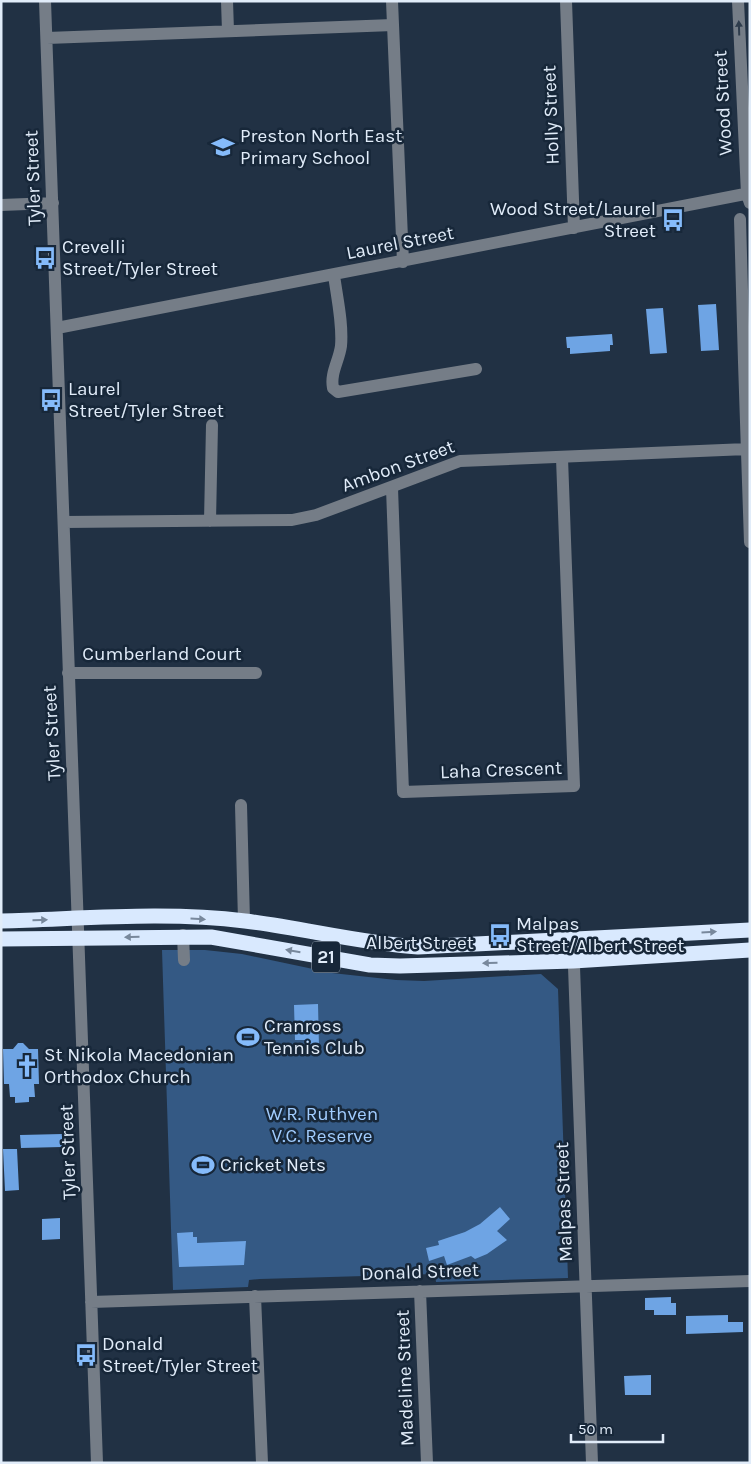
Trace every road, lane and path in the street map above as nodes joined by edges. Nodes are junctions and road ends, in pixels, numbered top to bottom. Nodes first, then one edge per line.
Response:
1 (46, 1) edge
2 (227, 1) edge
3 (392, 1) edge
4 (566, 1) edge
5 (738, 1) edge
6 (393, 25) junction
7 (228, 31) junction
8 (47, 38) junction
9 (745, 55) edge
10 (749, 197) edge
11 (53, 203) junction
12 (1, 205) edge
13 (740, 219) dead end
14 (574, 228) junction
15 (403, 262) junction
16 (334, 275) junction
17 (57, 328) junction
18 (747, 362) edge
19 (476, 369) dead end
20 (212, 425) dead end
21 (747, 449) junction
22 (562, 458) junction
23 (392, 488) junction
24 (210, 521) junction
25 (64, 522) junction
26 (750, 542) edge
27 (68, 673) junction
28 (256, 673) dead end
29 (241, 805) dead end
30 (79, 919) junction
31 (1, 921) edge
32 (244, 921) junction
33 (750, 930) edge
34 (183, 935) junction
35 (79, 938) junction
36 (1, 939) edge
37 (573, 939) junction
38 (374, 944) junction
39 (750, 950) edge
40 (184, 960) dead end
41 (573, 961) junction
42 (370, 965) junction
43 (750, 1281) edge
44 (586, 1286) junction
45 (420, 1291) junction
46 (255, 1296) junction
47 (92, 1302) junction
48 (98, 1463) edge
49 (262, 1463) edge
50 (427, 1463) edge
51 (592, 1463) edge

1 - 8 street, Tyler Street
2 - 7 street
3 - 6 street
4 - 14 street, Holly Street
9 -> 5 street, Wood Street
6 - 7 street
6 - 15 street
7 - 8 street
8 - 11 street, Tyler Street
9 - 10 street, Wood Street
10 - 14 street, Laurel Street
11 - 12 street
11 - 17 street, Tyler Street
13 - 18 street
14 - 15 street, Laurel Street
15 - 16 street, Laurel Street
16 - 17 street, Laurel Street
16 - 19 street
17 - 25 street, Tyler Street
18 - 21 street
20 - 24 street
21 - 22 street, Ambon Street
21 - 26 street
22 - 23 street, Ambon Street
22 - 23 street, Laha Crescent
23 - 24 street, Ambon Street
24 - 25 street, Ambon Street
25 - 27 street, Tyler Street
27 - 28 street, Cumberland Court
27 - 30 street, Tyler Street
29 - 32 street
31 -> 30 highway, Albert Street / 21
30 -> 32 highway, Albert Street / 21
30 - 35 street, Tyler Street
32 - 38 highway, Albert Street / 21
37 -> 33 highway, Albert Street / 21
34 -> 35 highway, Albert Street / 21
34 - 40 street
42 -> 34 highway, Albert Street / 21
35 - 36 highway, Albert Street / 21
35 - 47 street, Tyler Street
37 - 38 highway, Albert Street / 21
37 - 41 street, Malpas Street
38 - 42 highway
39 - 41 highway, Albert Street / 21
41 -> 42 highway, Albert Street / 21
41 - 44 street, Malpas Street
43 - 44 street, Donald Street
44 - 45 street, Donald Street
44 - 51 street, Malpas Street
45 - 46 street, Donald Street
45 - 50 street, Madeline Street
46 - 47 street, Donald Street
46 - 49 street
47 - 48 street, Tyler Street

